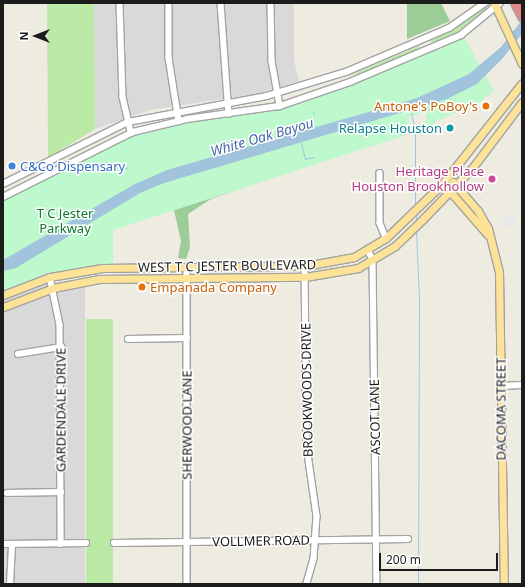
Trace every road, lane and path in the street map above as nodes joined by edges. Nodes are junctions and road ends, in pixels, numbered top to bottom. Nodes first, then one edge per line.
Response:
1 (120, 3) edge
2 (169, 3) edge
3 (221, 3) edge
4 (271, 3) edge
5 (485, 3) edge
6 (515, 3) edge
7 (497, 7) edge
8 (522, 18) edge
9 (424, 39) junction
10 (428, 49) junction
11 (522, 64) edge
12 (346, 72) junction
13 (350, 82) junction
14 (522, 83) edge
15 (278, 93) junction
16 (522, 102) edge
17 (228, 103) junction
18 (280, 106) junction
19 (177, 110) junction
20 (229, 114) junction
21 (179, 121) junction
22 (128, 122) junction
23 (488, 130) junction
24 (131, 133) junction
25 (497, 137) junction
26 (55, 158) junction
27 (60, 168) junction
28 (380, 173) dead end
29 (448, 177) junction
30 (443, 183) junction
31 (3, 184) edge
32 (453, 188) junction
33 (3, 197) edge
34 (386, 238) junction
35 (368, 250) junction
36 (373, 260) junction
37 (305, 266) junction
38 (187, 267) junction
39 (306, 277) junction
40 (50, 278) junction
41 (187, 278) junction
42 (53, 288) junction
43 (3, 295) edge
44 (3, 307) edge
45 (187, 338) junction
46 (128, 339) dead end
47 (61, 347) junction
48 (18, 354) dead end
49 (522, 384) edge
50 (501, 386) junction
51 (7, 492) dead end
52 (61, 492) junction
53 (408, 539) dead end
54 (317, 540) junction
55 (377, 540) junction
56 (187, 542) junction
57 (86, 543) dead end
58 (114, 543) dead end
59 (3, 544) edge
60 (61, 544) junction
61 (12, 545) junction
62 (10, 584) edge
63 (187, 584) edge
64 (307, 584) edge
65 (377, 584) edge
66 (504, 584) edge

1 - 22 street
2 - 19 street
3 - 17 street
4 - 15 street
5 - 9 street
6 - 8 highway
7 - 10 street
7 - 11 main road
9 - 10 street
9 - 12 street
10 - 13 street
12 - 13 street
12 - 15 street
13 - 18 street
14 - 23 main road, WEST T C JESTER BOULEVARD
15 - 17 street
15 - 18 street
16 - 25 main road, WEST T C JESTER BOULEVARD
17 - 19 street
17 - 20 street
18 - 20 street
19 - 21 street
19 - 22 street
20 - 21 street
21 - 24 street
22 - 24 street
22 - 26 street
23 - 25 main road
23 - 29 main road, WEST T C JESTER BOULEVARD
24 - 27 street
25 - 32 main road, WEST T C JESTER BOULEVARD
26 - 27 street
26 - 31 street
27 - 33 street
28 - 34 street
29 - 30 main road, WEST T C JESTER BOULEVARD
29 - 32 main road, DACOMA STREET
30 - 32 main road, DACOMA STREET
30 - 34 main road, WEST T C JESTER BOULEVARD
32 - 36 main road, WEST T C JESTER BOULEVARD
32 - 50 main road, DACOMA STREET
34 - 35 main road, WEST T C JESTER BOULEVARD
35 - 36 street, ASCOT LANE
35 - 37 main road, WEST T C JESTER BOULEVARD
36 - 39 main road, WEST T C JESTER BOULEVARD
36 - 55 street, ASCOT LANE
37 - 38 main road, WEST T C JESTER BOULEVARD
37 - 39 street, BROOKWOODS DRIVE
38 - 40 main road, WEST T C JESTER BOULEVARD
38 - 41 street, SHERWOOD LANE
39 - 41 main road, WEST T C JESTER BOULEVARD
39 - 54 street, BROOKWOODS DRIVE
40 - 42 street, GARDENDALE DRIVE
40 - 43 main road, WEST T C JESTER BOULEVARD
41 - 42 main road, WEST T C JESTER BOULEVARD
41 - 45 street, SHERWOOD LANE
42 - 44 main road, WEST T C JESTER BOULEVARD
42 - 47 street, GARDENDALE DRIVE
45 - 46 street
45 - 56 street, SHERWOOD LANE
47 - 48 street
47 - 52 street, GARDENDALE DRIVE
49 - 50 street
50 - 66 main road, DACOMA STREET
51 - 52 street
52 - 60 street, GARDENDALE DRIVE
53 - 55 street, VOLLMER ROAD
54 - 55 street, VOLLMER ROAD
54 - 56 street, VOLLMER ROAD
54 - 64 street, BROOKWOODS DRIVE
55 - 65 street, ASCOT LANE
56 - 58 street, VOLLMER ROAD
56 - 63 street, SHERWOOD LANE
57 - 60 street
59 - 61 street
60 - 61 street
61 - 62 street

